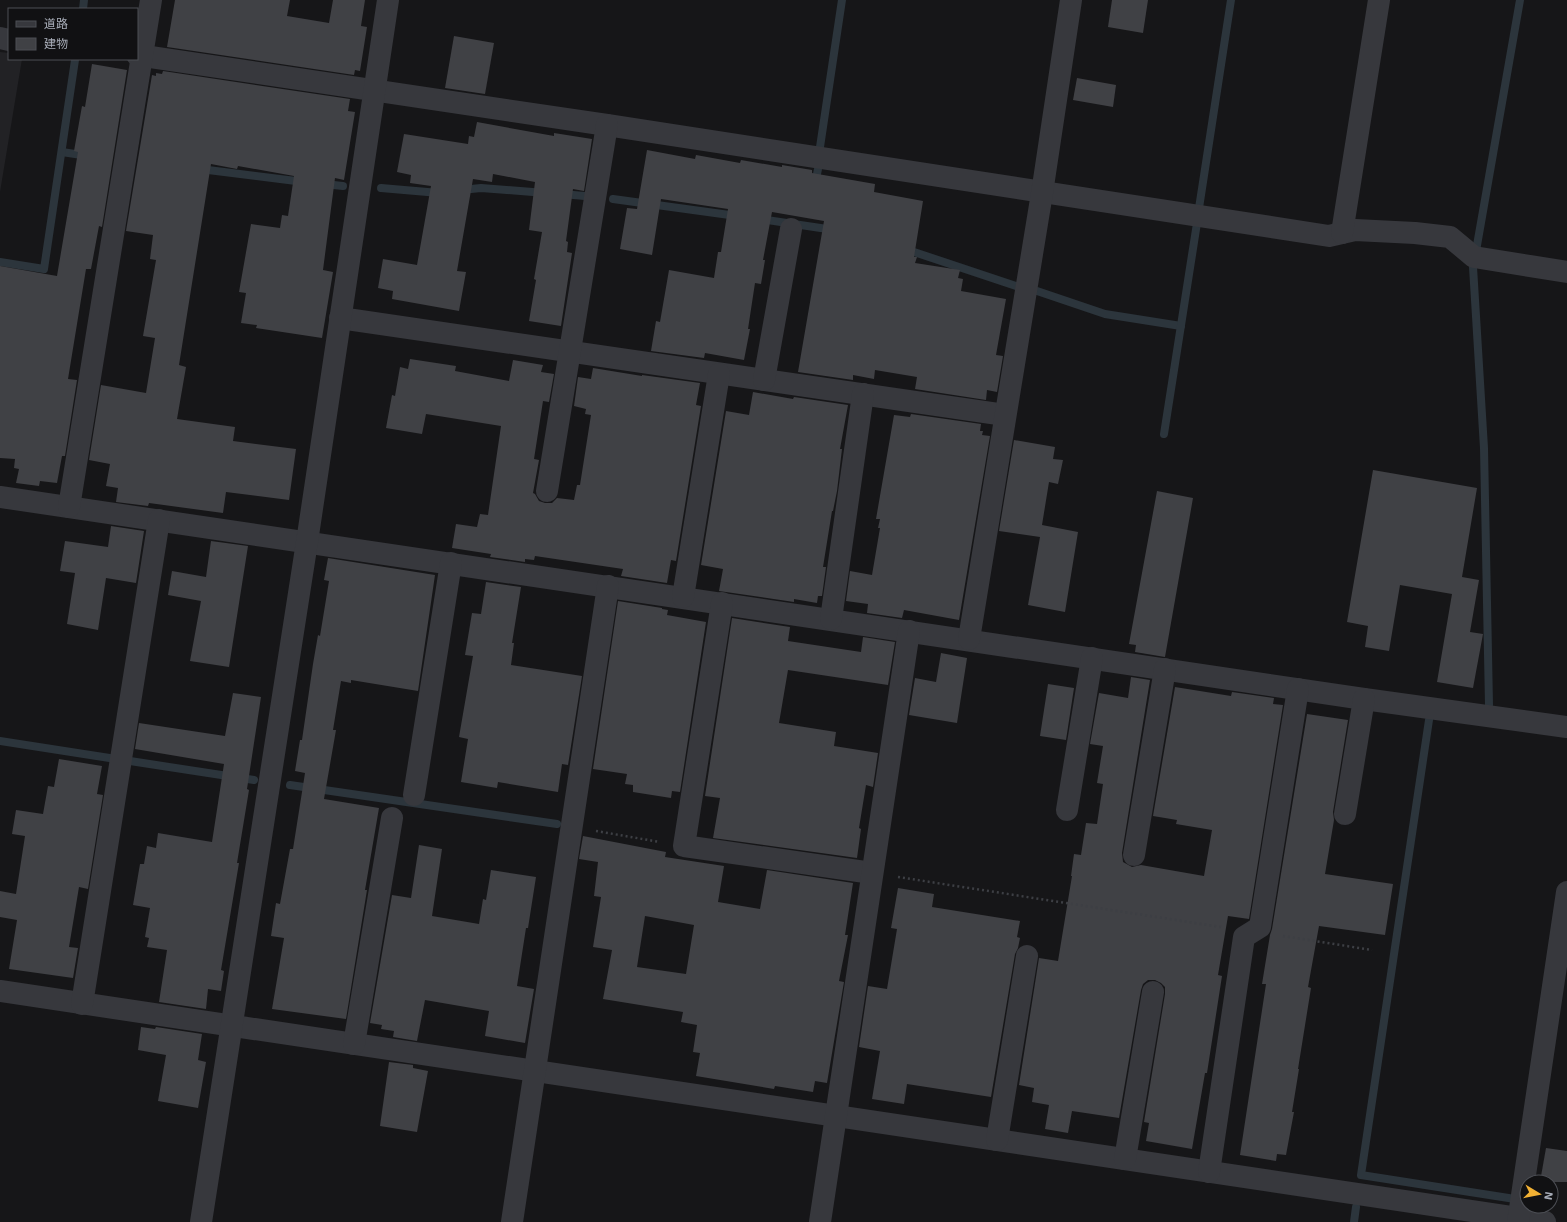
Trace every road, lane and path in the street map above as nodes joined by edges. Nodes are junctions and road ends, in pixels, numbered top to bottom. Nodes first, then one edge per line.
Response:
1 (151, 0) edge
2 (388, 0) edge
3 (1071, 0) edge
4 (1379, 0) edge
5 (140, 56) edge
6 (375, 90) junction
7 (607, 125) junction
8 (1042, 193) junction
9 (791, 229) dead end
10 (1342, 233) junction
11 (1567, 272) edge
12 (340, 318) junction
13 (570, 352) junction
14 (719, 374) junction
15 (764, 380) junction
16 (863, 394) junction
17 (1005, 415) junction
18 (548, 491) dead end
19 (0, 497) edge
20 (69, 507) junction
21 (159, 520) junction
22 (306, 542) junction
23 (451, 563) junction
24 (608, 586) junction
25 (683, 597) junction
26 (722, 603) junction
27 (831, 619) junction
28 (909, 631) junction
29 (969, 640) junction
30 (1092, 658) junction
31 (1165, 669) junction
32 (1298, 689) junction
33 (1364, 699) junction
34 (1567, 727) edge
35 (414, 795) dead end
36 (1067, 810) dead end
37 (1345, 814) dead end
38 (392, 818) dead end
39 (572, 827) junction
40 (684, 846) junction
41 (1134, 854) dead end
42 (872, 873) junction
43 (1567, 892) edge
44 (1253, 932) junction
45 (1372, 950) dead end
46 (1028, 956) dead end
47 (0, 991) edge
48 (1153, 992) dead end
49 (82, 1004) junction
50 (231, 1026) junction
51 (354, 1044) junction
52 (535, 1071) junction
53 (836, 1116) junction
54 (997, 1140) junction
55 (1125, 1159) junction
56 (1209, 1172) junction
57 (1518, 1220) edge
58 (201, 1222) edge
59 (512, 1222) edge
60 (820, 1222) edge
61 (1544, 1222) edge

1 - 5 street
2 - 6 street
3 - 8 street
4 - 10 street
5 - 6 street
5 - 20 street
6 - 7 street
6 - 12 street
7 - 8 street
7 - 13 street
8 - 10 street
8 - 17 street
9 - 15 street
10 - 11 street
12 - 13 street
12 - 22 street
13 - 14 street
13 - 18 street
14 - 15 street
14 - 25 street
15 - 16 street
16 - 17 street
16 - 27 street
17 - 29 street
19 - 20 street
20 - 21 street
21 - 22 street
21 - 49 street
22 - 23 street
22 - 50 street
23 - 24 street
23 - 35 street
24 - 25 street
24 - 39 street
25 - 26 street
26 - 27 street
26 - 40 street
27 - 28 street
28 - 29 street
28 - 42 street
29 - 30 street
30 - 31 street
30 - 36 street
31 - 32 street
31 - 41 street
32 - 33 street
32 - 44 street
33 - 34 street
33 - 37 street
38 - 51 street
39 - 40 path
39 - 52 street
40 - 42 street
42 - 44 path
42 - 53 street
43 - 57 street
44 - 45 path
44 - 56 street
46 - 54 street
47 - 49 street
48 - 55 street
49 - 50 street
50 - 51 street
50 - 58 street
51 - 52 street
52 - 53 street
52 - 59 street
53 - 54 street
53 - 60 street
54 - 55 street
55 - 56 street
56 - 57 street
57 - 61 street

